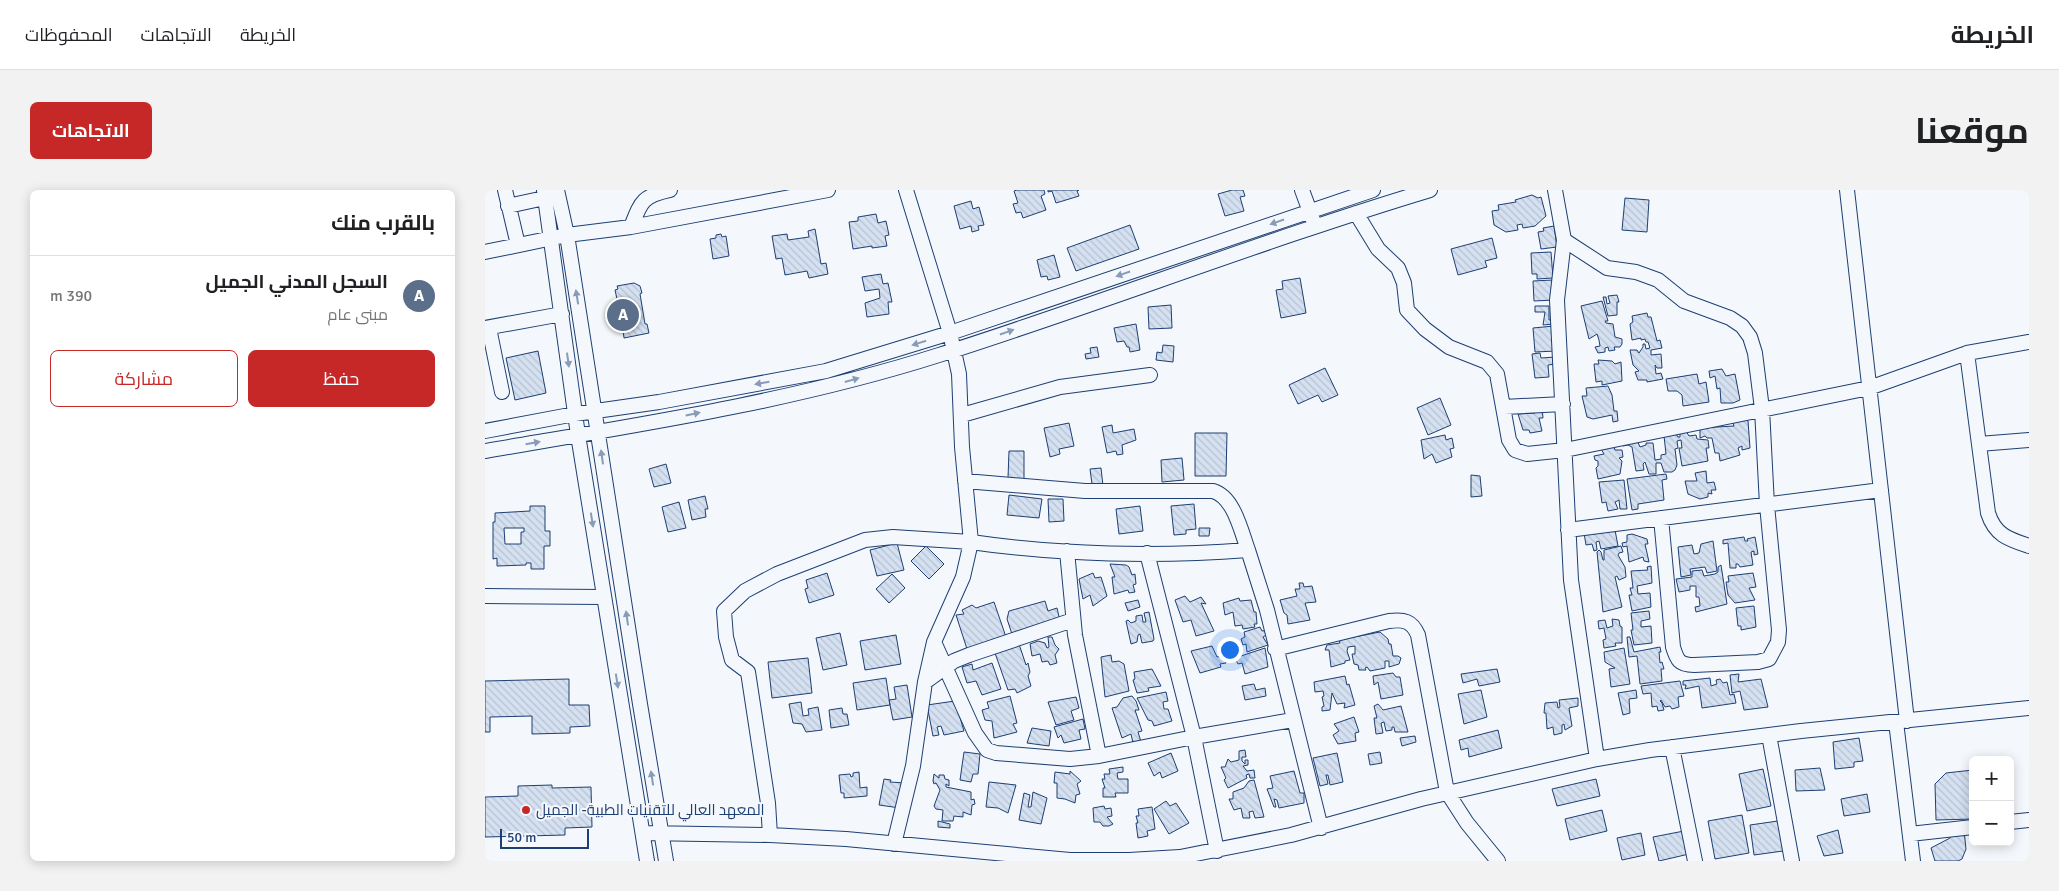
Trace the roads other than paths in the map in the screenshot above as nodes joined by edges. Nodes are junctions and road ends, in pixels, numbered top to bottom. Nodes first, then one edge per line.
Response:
1 (505, 190) edge
2 (670, 190) edge
3 (828, 190) edge
4 (906, 190) edge
5 (1303, 190) edge
6 (1373, 190) edge
7 (1430, 190) edge
8 (1555, 190) edge
9 (1847, 190) edge
10 (551, 193) edge
11 (508, 206) junction
12 (1310, 211) junction
13 (1356, 213) junction
14 (1315, 226) junction
15 (631, 227) junction
16 (567, 236) junction
17 (550, 239) junction
18 (1565, 240) junction
19 (518, 245) junction
20 (485, 252) edge
21 (562, 314) junction
22 (487, 328) edge
23 (950, 333) junction
24 (2029, 342) edge
25 (955, 350) junction
26 (1967, 353) junction
27 (1150, 375) dead end
28 (1869, 388) junction
29 (502, 392) dead end
30 (1563, 404) junction
31 (1504, 407) junction
32 (1762, 409) junction
33 (595, 412) junction
34 (575, 414) junction
35 (962, 415) junction
36 (485, 431) edge
37 (598, 432) junction
38 (578, 436) junction
39 (2029, 440) edge
40 (1979, 444) junction
41 (1565, 450) junction
42 (485, 451) edge
43 (965, 481) junction
44 (1881, 490) junction
45 (1767, 505) junction
46 (1661, 518) junction
47 (1568, 530) junction
48 (971, 542) junction
49 (2029, 546) edge
50 (1248, 550) junction
51 (1067, 551) junction
52 (1147, 553) junction
53 (485, 596) edge
54 (603, 597) junction
55 (1073, 620) junction
56 (934, 642) junction
57 (1275, 649) junction
58 (946, 668) junction
59 (925, 682) junction
60 (2029, 708) edge
61 (1293, 720) junction
62 (1901, 721) junction
63 (1769, 735) junction
64 (1194, 737) junction
65 (1672, 747) junction
66 (1099, 756) junction
67 (1597, 759) junction
68 (1447, 792) junction
69 (2029, 820) edge
70 (2014, 822) edge
71 (1969, 827) edge
72 (1321, 828) junction
73 (643, 833) junction
74 (661, 833) junction
75 (1910, 834) junction
76 (770, 835) junction
77 (894, 844) junction
78 (1225, 854) edge
79 (647, 861) edge
80 (666, 861) edge
81 (1498, 861) edge
82 (1695, 861) edge
83 (1792, 861) edge
84 (1913, 861) edge

1 - 11 street
2 - 15 street
3 - 15 street
4 - 23 street
5 - 12 street
6 - 12 street
7 - 13 street
8 - 18 street
9 - 28 street
10 - 11 street
10 - 16 street
10 - 17 street
11 - 19 street
12 - 14 street
12 -> 23 street
13 - 14 street
13 - 31 street
25 -> 14 street
15 - 16 street
16 - 17 street
33 -> 16 street
17 - 19 street
17 - 21 street
18 - 30 street
18 - 32 street
19 - 20 street
21 - 22 street
21 -> 34 street
22 - 29 street
23 - 25 street
23 -> 33 street
24 - 26 street
25 - 35 street
37 -> 25 street
26 - 28 street
26 - 40 street
27 - 35 street
28 - 32 street
28 - 44 street
30 - 31 street
30 - 41 street
31 - 41 street
32 - 41 street
32 - 45 street
33 - 34 street
33 - 37 street
34 - 36 street
34 - 38 street
35 - 43 street
37 - 38 street
74 -> 37 street
42 -> 38 street
38 -> 54 street
39 - 40 street
40 - 49 street
41 - 47 street
43 - 48 street
43 - 50 street
44 - 45 street
44 - 62 street
45 - 46 street
45 - 46 street
46 - 47 street
47 - 67 street
48 - 51 street
48 - 56 street
48 - 76 street
50 - 52 street
50 - 57 street
51 - 52 street
51 - 55 street
52 - 64 street
53 - 54 street
54 -> 73 street
55 - 58 street
55 - 66 street
56 - 58 street
56 - 59 street
57 - 61 street
57 - 68 street
58 - 59 street
58 - 66 street
59 - 77 street
60 - 62 street
61 - 64 street
61 - 72 street
62 - 63 street
62 - 75 street
63 - 65 street
63 - 83 street
64 - 66 street
64 - 78 street
65 - 67 street
65 - 82 street
67 - 68 street
68 - 72 street
68 - 81 street
69 - 70 street
71 - 75 street
72 - 78 street
73 - 74 street
73 - 79 street
74 - 76 street
74 - 80 street
75 - 84 street
76 - 77 street
77 - 78 street

